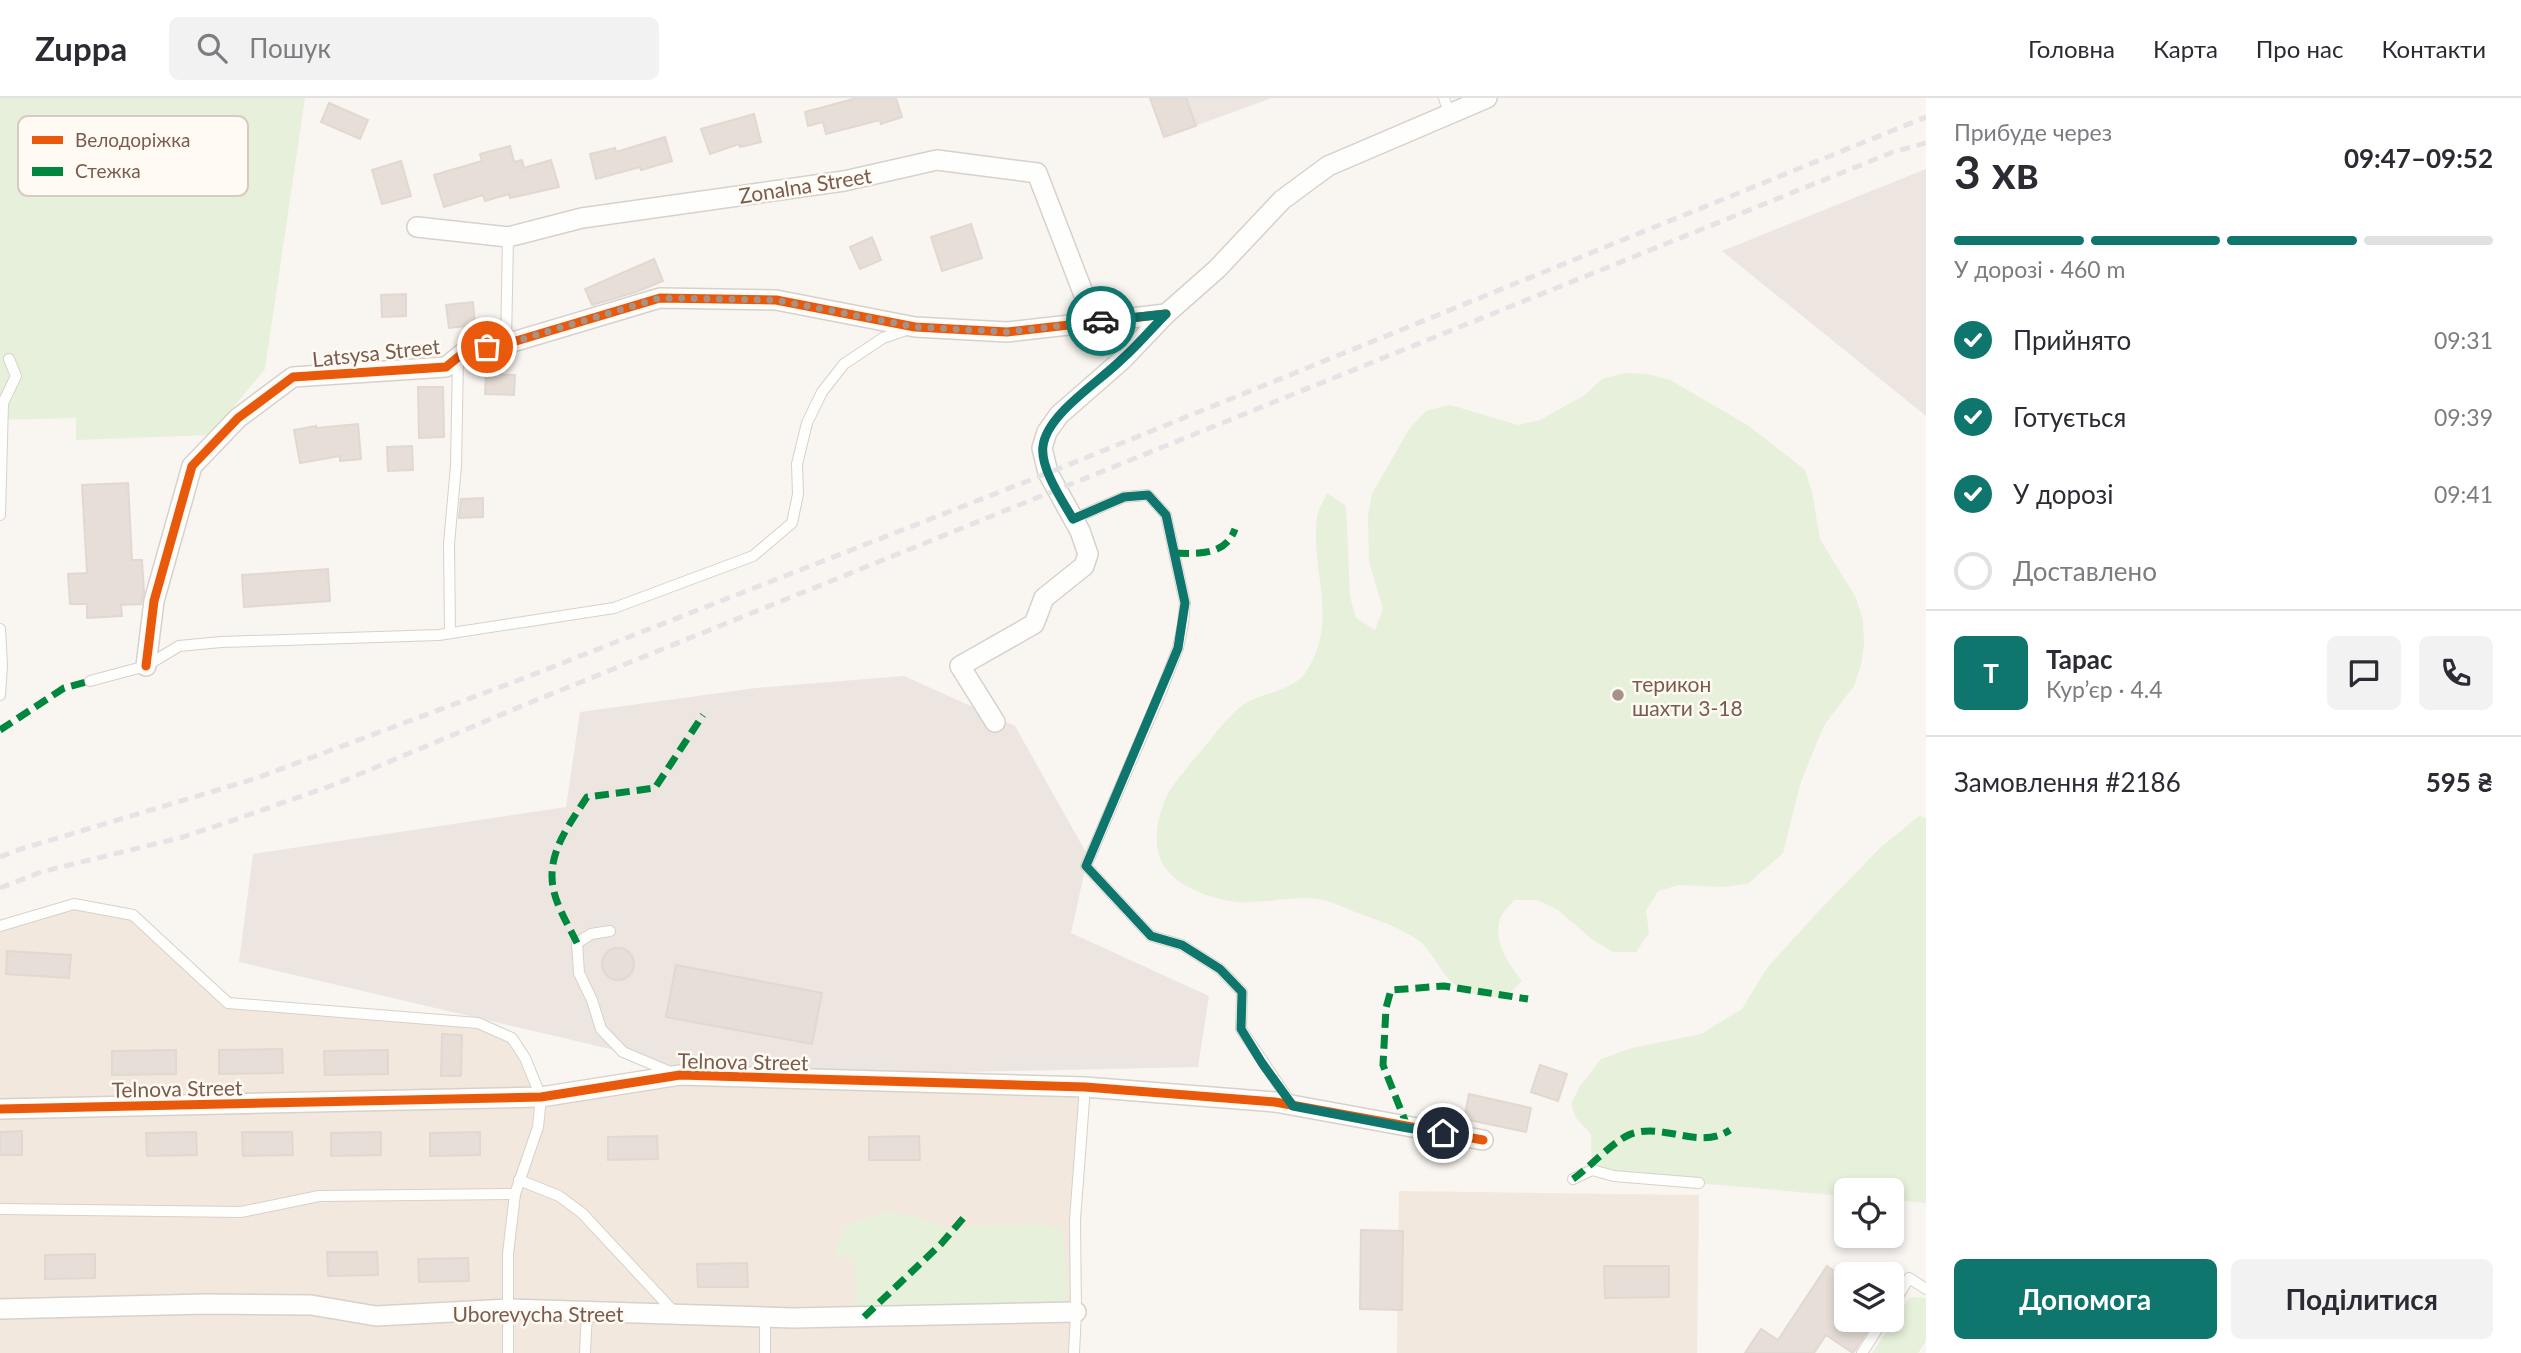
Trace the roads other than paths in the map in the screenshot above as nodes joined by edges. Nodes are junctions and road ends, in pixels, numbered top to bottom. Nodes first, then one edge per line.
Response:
1 (1487, 98) edge
2 (1446, 105) edge
3 (417, 227) dead end
4 (508, 237) junction
5 (1166, 314) junction
6 (1094, 321) junction
7 (915, 327) junction
8 (506, 344) junction
9 (458, 358) junction
10 (9, 359) dead end
11 (0, 515) edge
12 (1073, 519) junction
13 (0, 629) edge
14 (450, 633) junction
15 (146, 666) junction
16 (90, 681) dead end
17 (0, 695) edge
18 (995, 722) dead end
19 (0, 926) edge
20 (610, 932) dead end
21 (680, 1075) junction
22 (1085, 1087) junction
23 (541, 1097) junction
24 (1293, 1106) junction
25 (0, 1109) edge
26 (1483, 1140) dead end
27 (1573, 1179) dead end
28 (519, 1180) junction
29 (1699, 1184) dead end
30 (514, 1194) junction
31 (0, 1209) edge
32 (1904, 1286) edge
33 (1926, 1289) edge
34 (0, 1309) edge
35 (509, 1309) junction
36 (587, 1312) junction
37 (1076, 1312) junction
38 (676, 1315) junction
39 (765, 1317) junction
40 (1875, 1332) edge
41 (508, 1353) edge
42 (585, 1353) edge
43 (765, 1353) edge
44 (1074, 1353) edge
45 (1862, 1353) edge

1 - 2 street
2 - 5 street
3 - 4 street, Zonalna Street
4 - 6 street, Zonalna Street
4 - 8 lane
5 - 6 street, Latsysa Street
5 - 12 street
6 - 7 street, Latsysa Street
7 - 8 street, Latsysa Street
7 - 14 lane
8 - 9 street, Latsysa Street
9 - 14 lane
9 - 15 street, Latsysa Street
10 - 11 lane
12 - 18 street
12 - 24 lane
13 - 17 lane
14 - 15 lane
15 - 16 lane
19 - 23 lane
20 - 21 lane
21 - 22 street, Telnova Street
21 - 23 street, Telnova Street
22 - 24 street, Telnova Street
22 - 37 lane
23 - 25 street, Telnova Street
23 - 28 lane
24 - 26 street, Telnova Street
27 - 29 lane
28 - 30 lane
28 - 38 lane
30 - 31 lane
30 - 35 lane
32 - 33 lane
34 - 35 street, Uborevycha Street
35 - 36 street, Uborevycha Street
35 - 41 lane
36 - 38 street, Uborevycha Street
36 - 42 lane
37 - 39 street, Uborevycha Street
37 - 44 lane
38 - 39 street, Uborevycha Street
39 - 43 lane
40 - 45 lane

